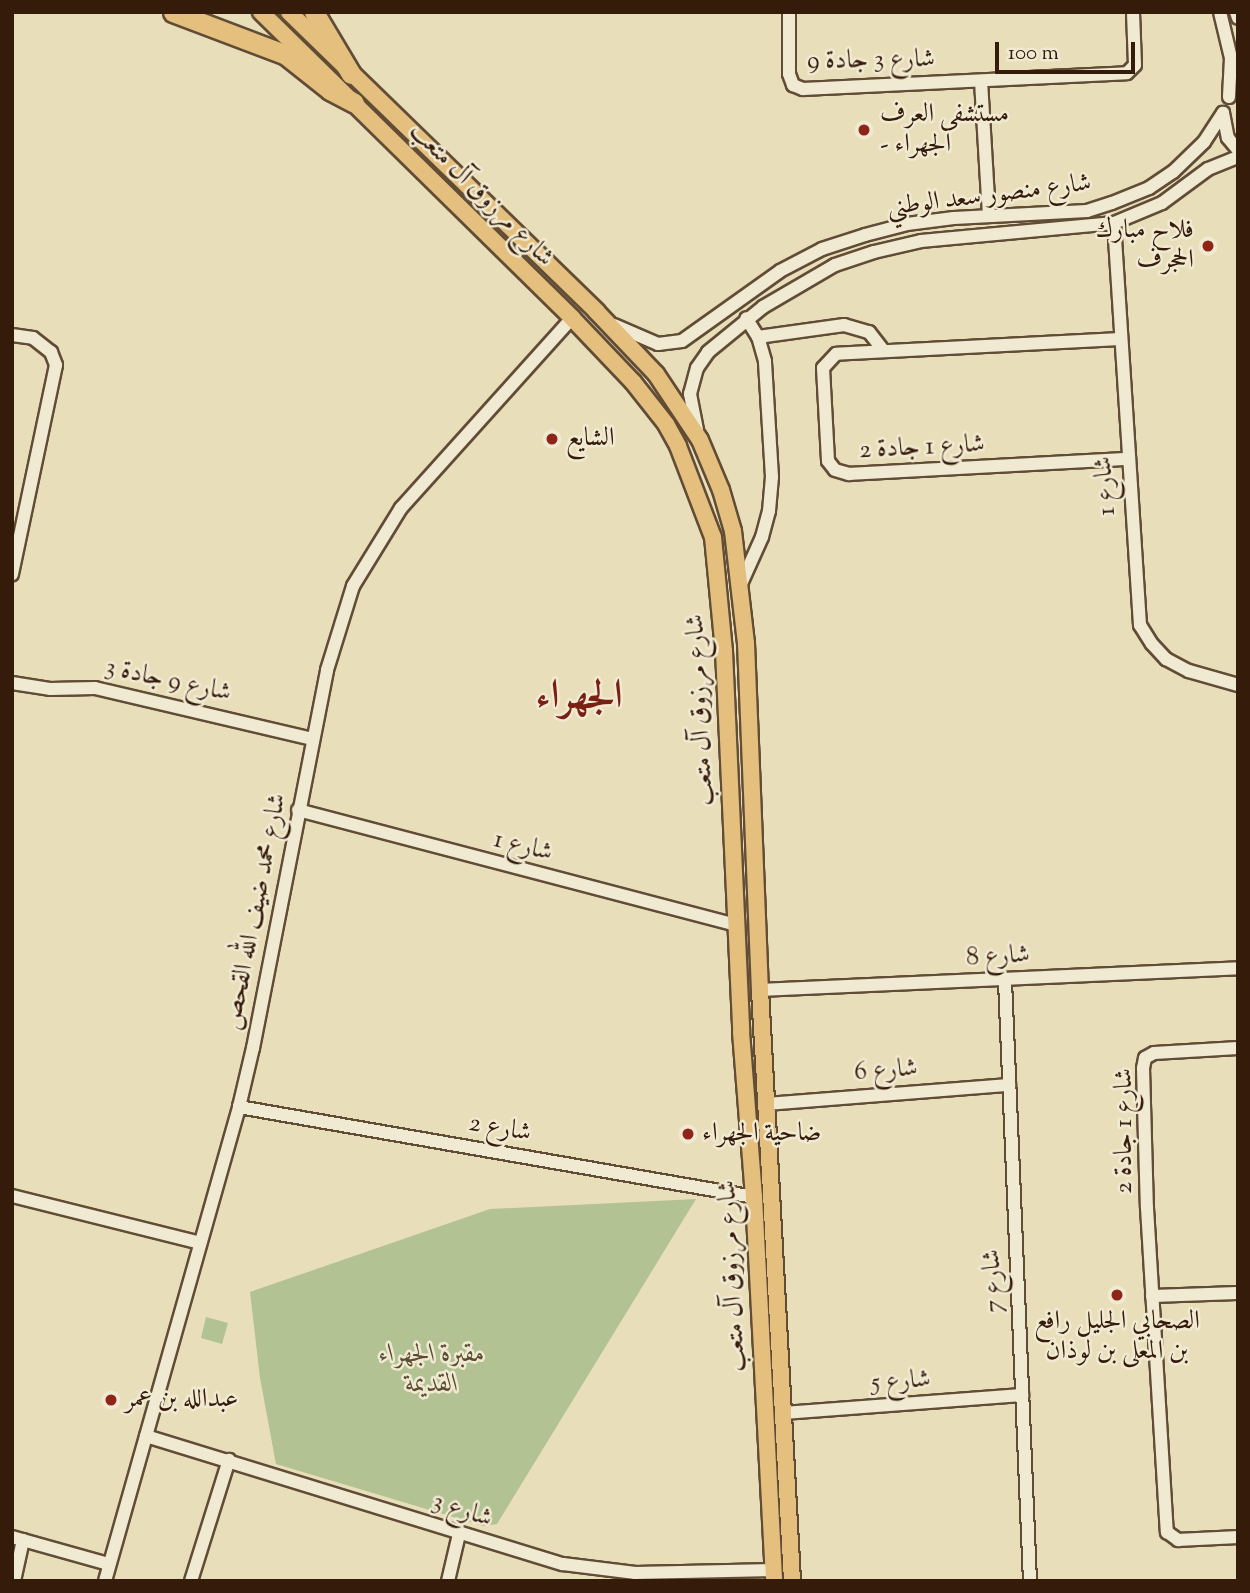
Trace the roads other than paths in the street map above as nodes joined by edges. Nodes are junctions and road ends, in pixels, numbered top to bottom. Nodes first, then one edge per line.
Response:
1 (173, 12) edge
2 (261, 12) edge
3 (289, 12) edge
4 (314, 12) edge
5 (789, 12) edge
6 (1133, 12) edge
7 (1220, 12) edge
8 (1236, 12) edge
9 (1238, 18) edge
10 (351, 74) junction
11 (981, 81) junction
12 (1234, 92) edge
13 (354, 103) junction
14 (1223, 113) junction
15 (1238, 150) edge
16 (1238, 157) edge
17 (989, 216) junction
18 (1114, 223) junction
19 (596, 311) junction
20 (572, 318) junction
21 (747, 318) junction
22 (714, 320) junction
23 (12, 335) edge
24 (727, 335) junction
25 (758, 337) junction
26 (1121, 339) junction
27 (884, 351) junction
28 (700, 440) junction
29 (1128, 459) junction
30 (12, 574) edge
31 (740, 586) junction
32 (12, 683) edge
33 (1238, 685) edge
34 (313, 738) junction
35 (299, 810) junction
36 (737, 925) junction
37 (1238, 968) edge
38 (1004, 980) junction
39 (760, 990) junction
40 (1238, 1048) edge
41 (1009, 1085) junction
42 (766, 1104) junction
43 (239, 1107) junction
44 (12, 1196) edge
45 (754, 1196) junction
46 (200, 1243) junction
47 (759, 1288) junction
48 (777, 1289) junction
49 (1238, 1293) edge
50 (1152, 1296) junction
51 (761, 1317) junction
52 (779, 1318) junction
53 (1022, 1395) junction
54 (783, 1413) junction
55 (146, 1436) junction
56 (229, 1460) junction
57 (460, 1534) junction
58 (1238, 1537) edge
59 (18, 1538) edge
60 (109, 1564) junction
61 (774, 1575) edge
62 (688, 1577) edge
63 (13, 1581) edge
64 (105, 1581) edge
65 (191, 1581) edge
66 (448, 1581) edge
67 (792, 1581) edge
68 (1030, 1581) edge

1 - 13 highway
2 - 13 main road, شارع مرزوق آل متعب
3 - 10 main road, شارع مرزوق آل متعب
4 - 10 highway
5 - 11 street, شارع 3 جادة 9
6 - 11 street, شارع 3 جادة 9
7 - 12 street, شارع منصور سعد الوطني
8 - 9 street
10 - 19 main road, شارع مرزوق آل متعب
11 - 17 street
12 - 14 street, شارع منصور سعد الوطني
13 - 20 main road, شارع مرزوق آل متعب
14 - 15 street
14 - 17 street, شارع منصور سعد الوطني
16 - 18 street, شارع منصور سعد الوطني
17 - 22 street, شارع منصور سعد الوطني
18 - 21 street, شارع منصور سعد الوطني
18 - 26 street, شارع 1
19 - 22 street, شارع منصور سعد الوطني
19 - 28 main road, شارع مرزوق آل متعب
20 - 34 street, شارع محمد ضيف الله القحص
20 - 36 main road, شارع مرزوق آل متعب
21 - 24 street, شارع منصور سعد الوطني
21 - 25 street
22 - 24 street
23 - 30 street
24 - 28 street, شارع منصور سعد الوطني
25 - 27 street
25 - 31 street
26 - 27 street, شارع 1 جادة 2
26 - 29 street, شارع 1
27 - 29 street, شارع 1 جادة 2
28 - 31 main road, شارع مرزوق آل متعب
29 - 33 street, شارع 1
31 - 39 main road, شارع مرزوق آل متعب
32 - 34 street, شارع 9 جادة 3
34 - 35 street, شارع محمد ضيف الله القحص
35 - 36 street, شارع 1
35 - 43 street, شارع محمد ضيف الله القحص
36 - 45 main road, شارع مرزوق آل متعب
37 - 38 street, شارع 8
38 - 39 street, شارع 8
38 - 41 street, شارع 7
39 - 42 main road, شارع مرزوق آل متعب
40 - 50 street, شارع 1 جادة 2
41 - 42 street, شارع 6
41 - 53 street, شارع 7
42 - 48 main road, شارع مرزوق آل متعب
43 - 45 street, شارع 2
43 - 46 street, شارع محمد ضيف الله القحص
44 - 46 street
45 - 47 main road, شارع مرزوق آل متعب
46 - 55 street, شارع محمد ضيف الله القحص
47 - 48 main road
47 - 51 main road, شارع مرزوق آل متعب
48 - 52 main road, شارع مرزوق آل متعب
49 - 50 street
50 - 58 street, شارع 1 جادة 2
51 - 52 main road
51 - 61 main road, شارع مرزوق آل متعب
52 - 54 main road, شارع مرزوق آل متعب
53 - 54 street, شارع 5
53 - 68 street, شارع 7
54 - 67 main road, شارع مرزوق آل متعب
55 - 56 street, شارع 3
55 - 60 street, شارع محمد ضيف الله القحص
56 - 57 street, شارع 3
56 - 65 street
57 - 62 street, شارع 3
57 - 66 street
59 - 60 street
59 - 63 street
60 - 64 street, شارع محمد ضيف الله القحص
61 - 62 street, شارع 3

